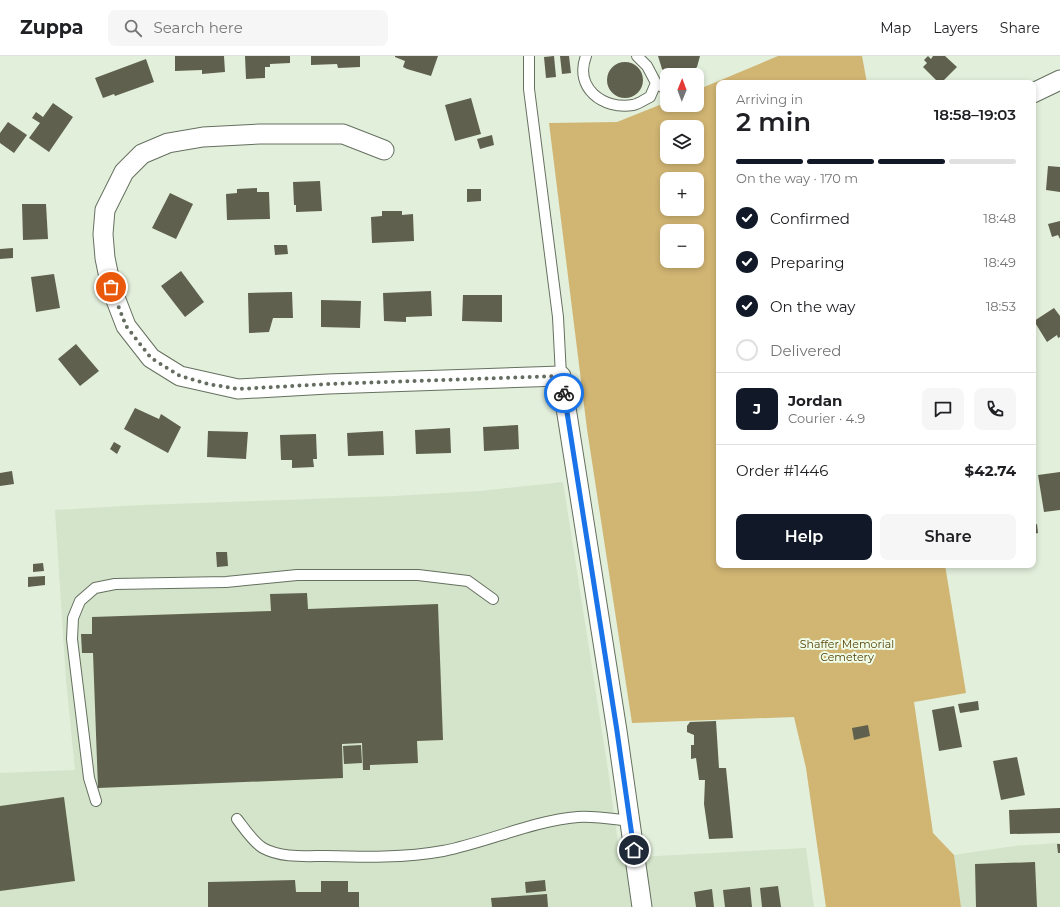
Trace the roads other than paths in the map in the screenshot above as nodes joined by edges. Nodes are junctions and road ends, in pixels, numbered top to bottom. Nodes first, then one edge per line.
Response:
1 (529, 56) edge
2 (586, 56) edge
3 (637, 56) edge
4 (1060, 80) edge
5 (656, 83) junction
6 (660, 86) edge
7 (1036, 92) edge
8 (384, 150) dead end
9 (561, 376) junction
10 (493, 599) dead end
11 (96, 801) dead end
12 (237, 819) dead end
13 (630, 821) junction
14 (642, 907) edge

1 - 9 lane
2 - 5 lane
3 - 5 lane
4 - 7 street
5 - 6 lane
8 - 9 street
9 - 13 street
10 - 11 lane
12 - 13 lane
13 - 14 street

